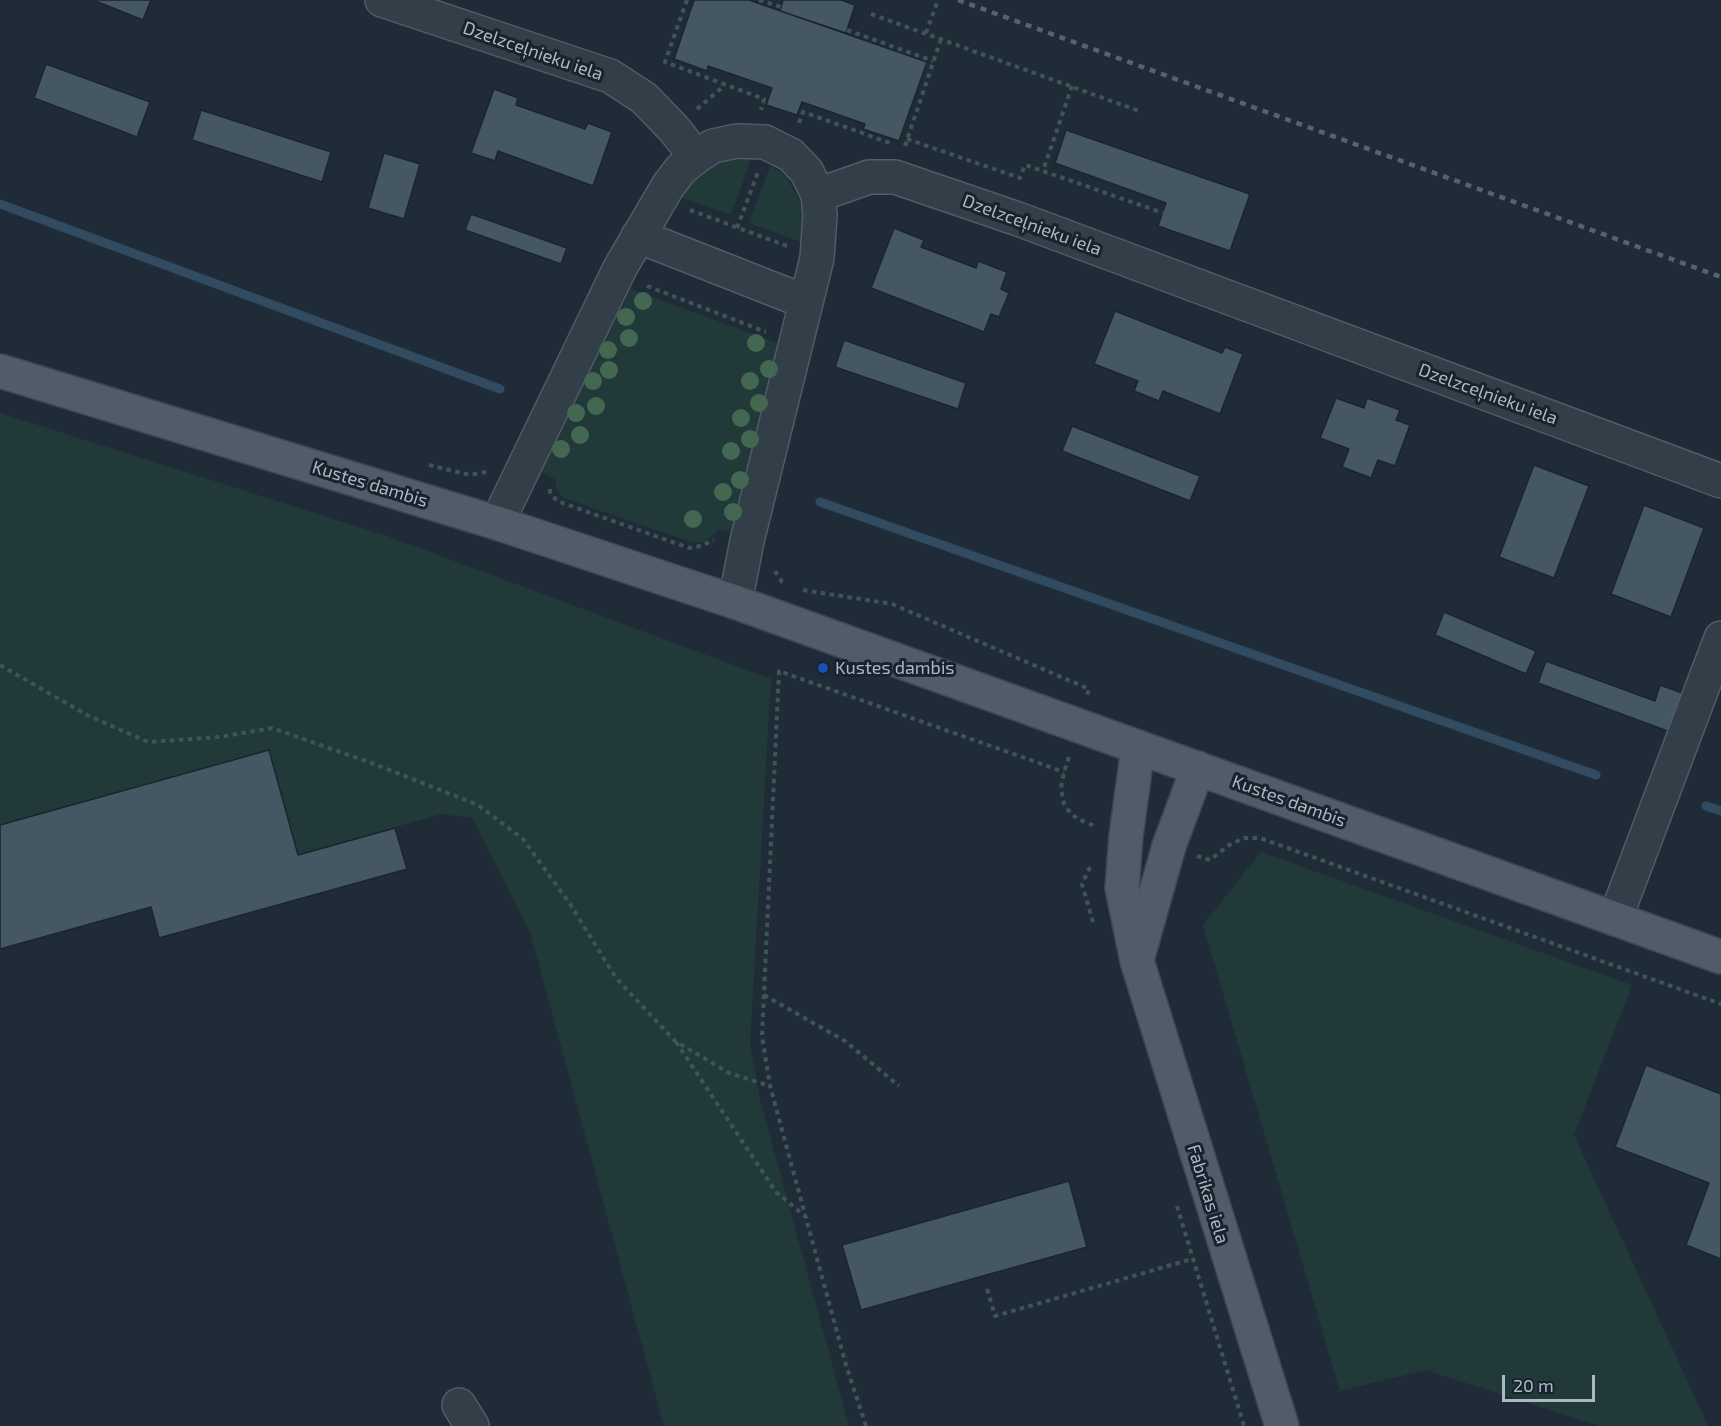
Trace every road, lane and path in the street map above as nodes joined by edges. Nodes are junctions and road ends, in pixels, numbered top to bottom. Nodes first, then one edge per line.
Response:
1 (382, 0) edge
2 (687, 0) edge
3 (759, 0) edge
4 (938, 0) edge
5 (781, 8) dead end
6 (871, 14) dead end
7 (847, 30) dead end
8 (926, 33) junction
9 (941, 39) junction
10 (934, 61) junction
11 (1072, 86) junction
12 (1139, 111) dead end
13 (759, 116) dead end
14 (797, 128) dead end
15 (907, 139) junction
16 (696, 157) junction
17 (899, 163) junction
18 (1043, 171) junction
19 (818, 195) junction
20 (660, 199) junction
21 (1163, 213) dead end
22 (638, 236) junction
23 (817, 258) junction
24 (616, 275) junction
25 (806, 302) junction
26 (796, 343) junction
27 (0, 372) edge
28 (1721, 480) edge
29 (497, 523) junction
30 (735, 602) junction
31 (1721, 638) edge
32 (0, 664) edge
33 (1138, 748) junction
34 (1198, 768) junction
35 (1064, 772) dead end
36 (1615, 919) junction
37 (1721, 957) edge
38 (1137, 961) junction
39 (764, 995) junction
40 (675, 1041) junction
41 (770, 1086) junction
42 (899, 1086) dead end
43 (806, 1217) junction
44 (1192, 1259) dead end
45 (987, 1288) dead end
46 (866, 1426) edge
47 (1282, 1426) edge

1 - 16 street, Dzelzceļnieku iela
2 - 13 path
3 - 5 path
4 - 8 path
6 - 8 path
7 - 10 path
8 - 9 path
9 - 10 path
9 - 11 path
10 - 15 path
11 - 12 path
11 - 18 path
14 - 17 path
15 - 17 path
15 - 18 path
16 - 19 street
16 - 20 street
17 - 19 street, Dzelzceļnieku iela
17 - 28 street, Dzelzceļnieku iela
18 - 21 path
19 - 23 street
20 - 22 street
20 - 23 path
22 - 24 street
22 - 25 street
23 - 25 street
24 - 26 path
24 - 29 street
25 - 26 street
26 - 30 street
27 - 29 main road, Kustes dambis
29 - 30 main road, Kustes dambis
30 - 33 main road, Kustes dambis
31 - 36 street
32 - 40 path
33 - 34 main road, Kustes dambis
33 - 38 main road, Fabrikas iela
34 - 36 main road, Kustes dambis
34 - 38 main road
35 - 39 path
36 - 37 main road, Kustes dambis
38 - 47 main road, Fabrikas iela
39 - 41 path
39 - 42 path
40 - 41 path
40 - 43 path
41 - 43 path
43 - 46 path
44 - 45 path

